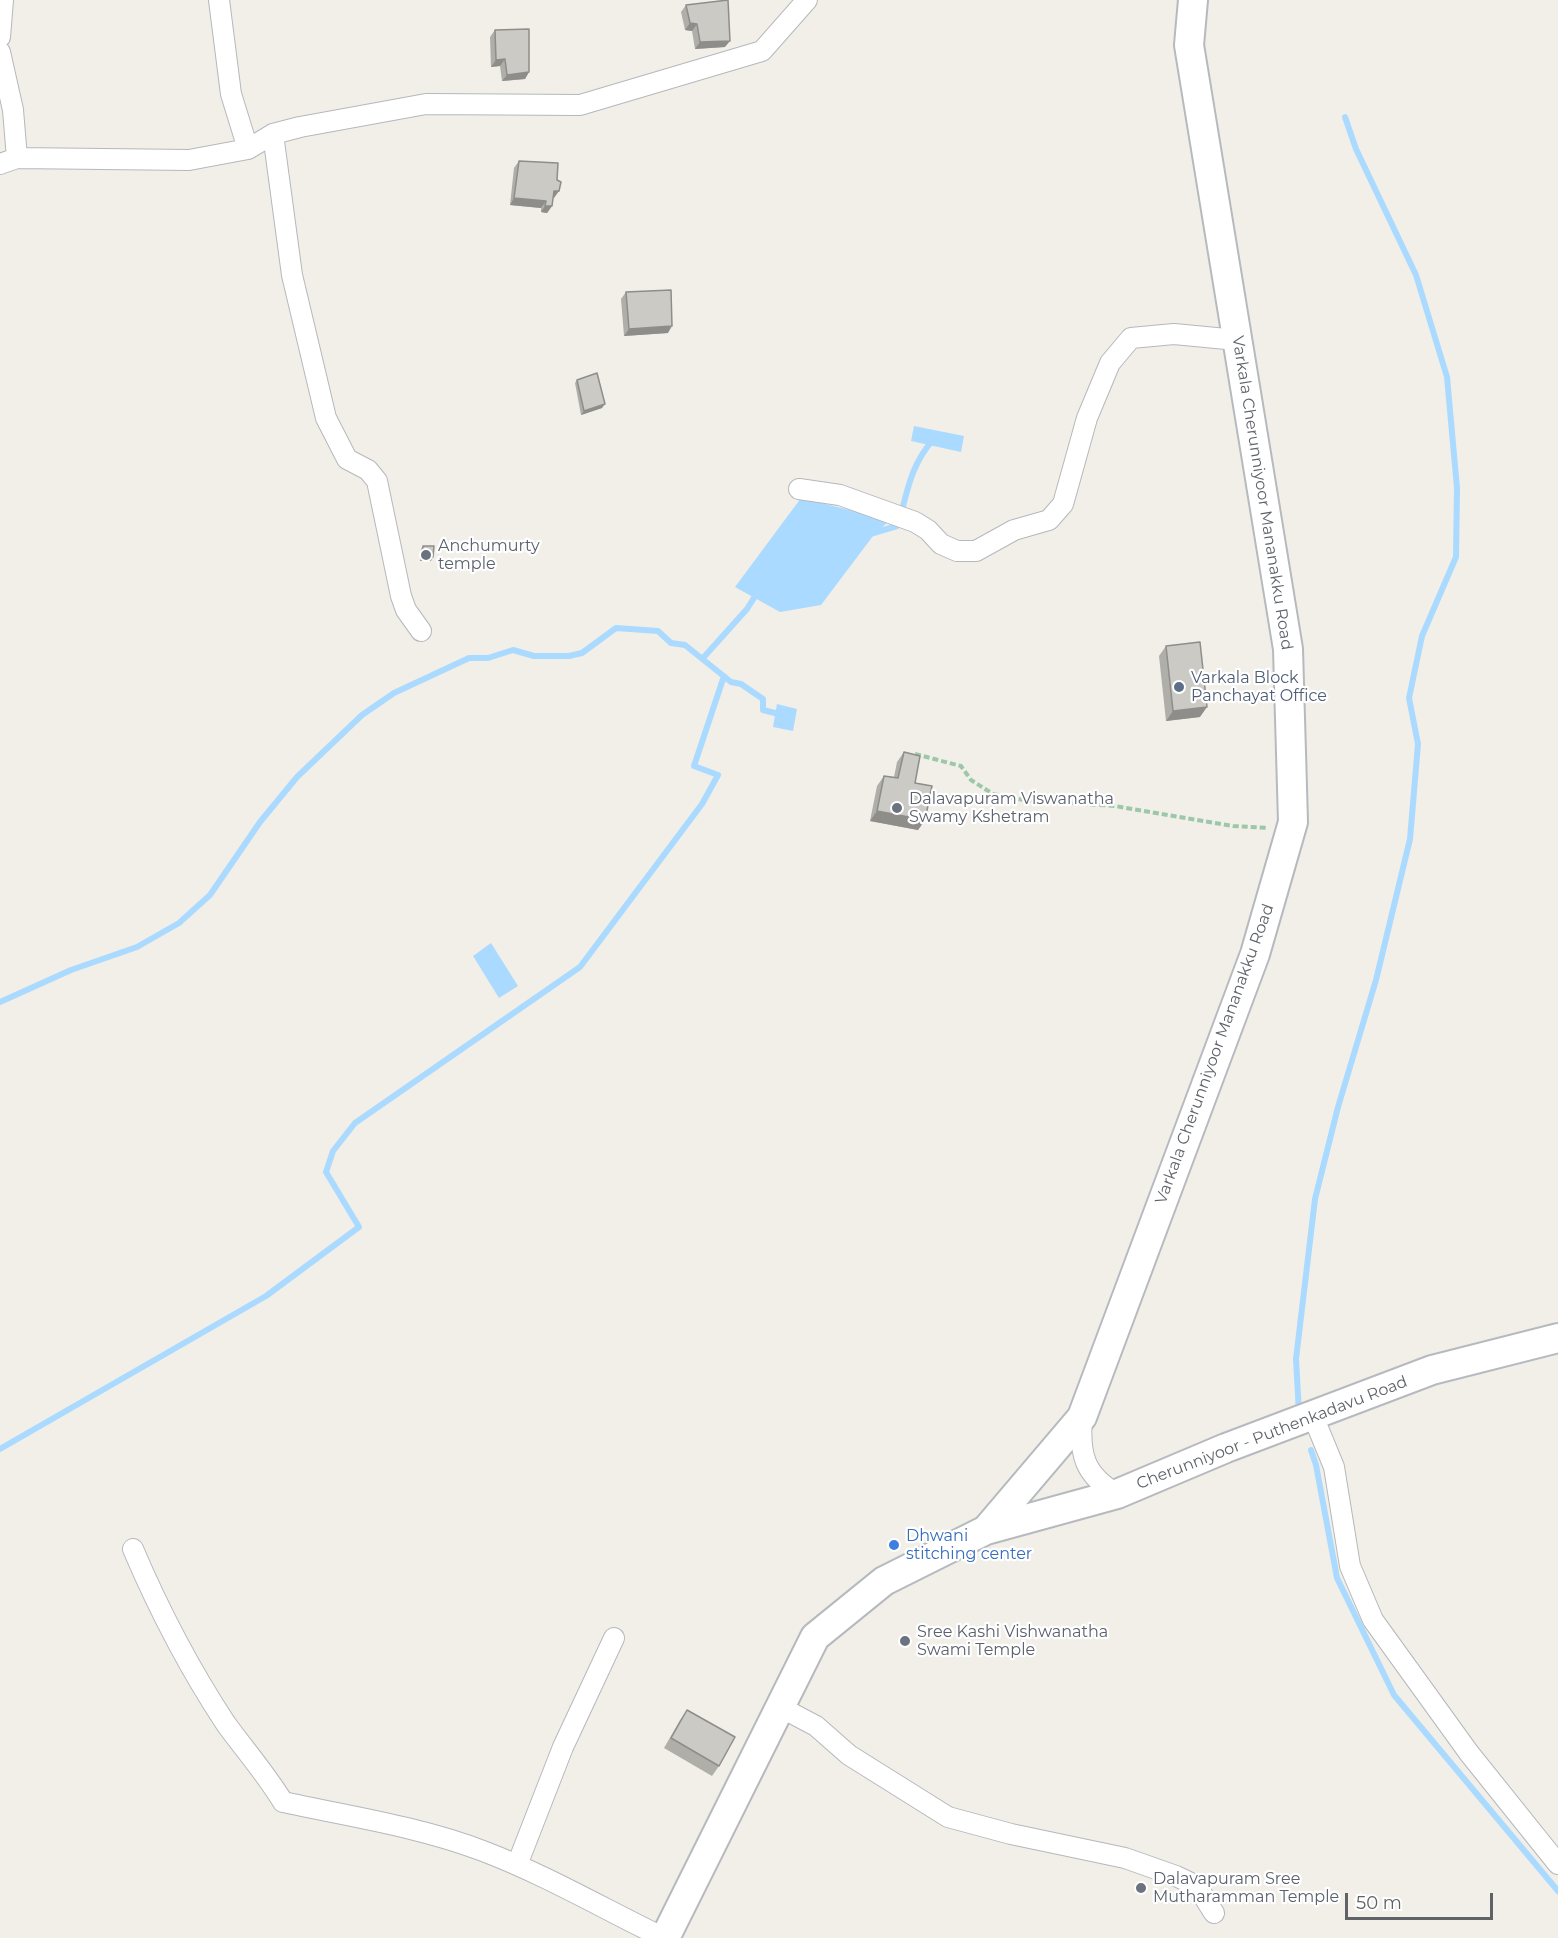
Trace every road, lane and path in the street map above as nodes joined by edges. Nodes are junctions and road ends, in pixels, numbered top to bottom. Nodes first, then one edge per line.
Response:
1 (3, 0) edge
2 (219, 0) edge
3 (807, 0) edge
4 (1193, 0) edge
5 (0, 37) edge
6 (0, 52) edge
7 (273, 134) junction
8 (248, 149) junction
9 (9, 161) edge
10 (1237, 340) junction
11 (799, 489) dead end
12 (421, 631) dead end
13 (915, 754) edge
14 (1290, 833) junction
15 (1558, 1338) edge
16 (1313, 1416) junction
17 (1082, 1417) junction
18 (1117, 1494) junction
19 (986, 1530) junction
20 (133, 1549) dead end
21 (614, 1638) dead end
22 (780, 1707) junction
23 (1558, 1864) edge
24 (517, 1865) junction
25 (1214, 1913) dead end
26 (665, 1938) edge

1 - 5 street
2 - 8 street
3 - 7 street
4 - 10 main road, Varkala Cherunniyoor Mananakku Road
6 - 9 street
7 - 8 street
7 - 12 street
8 - 9 street
10 - 11 street
10 - 14 main road, Varkala Cherunniyoor Mananakku Road
13 - 14 path
14 - 17 main road, Varkala Cherunniyoor Mananakku Road
15 - 16 main road, Cherunniyoor - Puthenkadavu Road
16 - 18 main road, Cherunniyoor - Puthenkadavu Road
16 - 23 street
17 - 18 street
17 - 19 main road, Varkala Cherunniyoor Mananakku Road
18 - 19 main road, Cherunniyoor - Puthenkadavu Road
19 - 22 main road, Varkala Cherunniyoor Mananakku Road
20 - 24 street
21 - 24 street
22 - 25 street
22 - 26 main road, Varkala Cherunniyoor Mananakku Road
24 - 26 street

